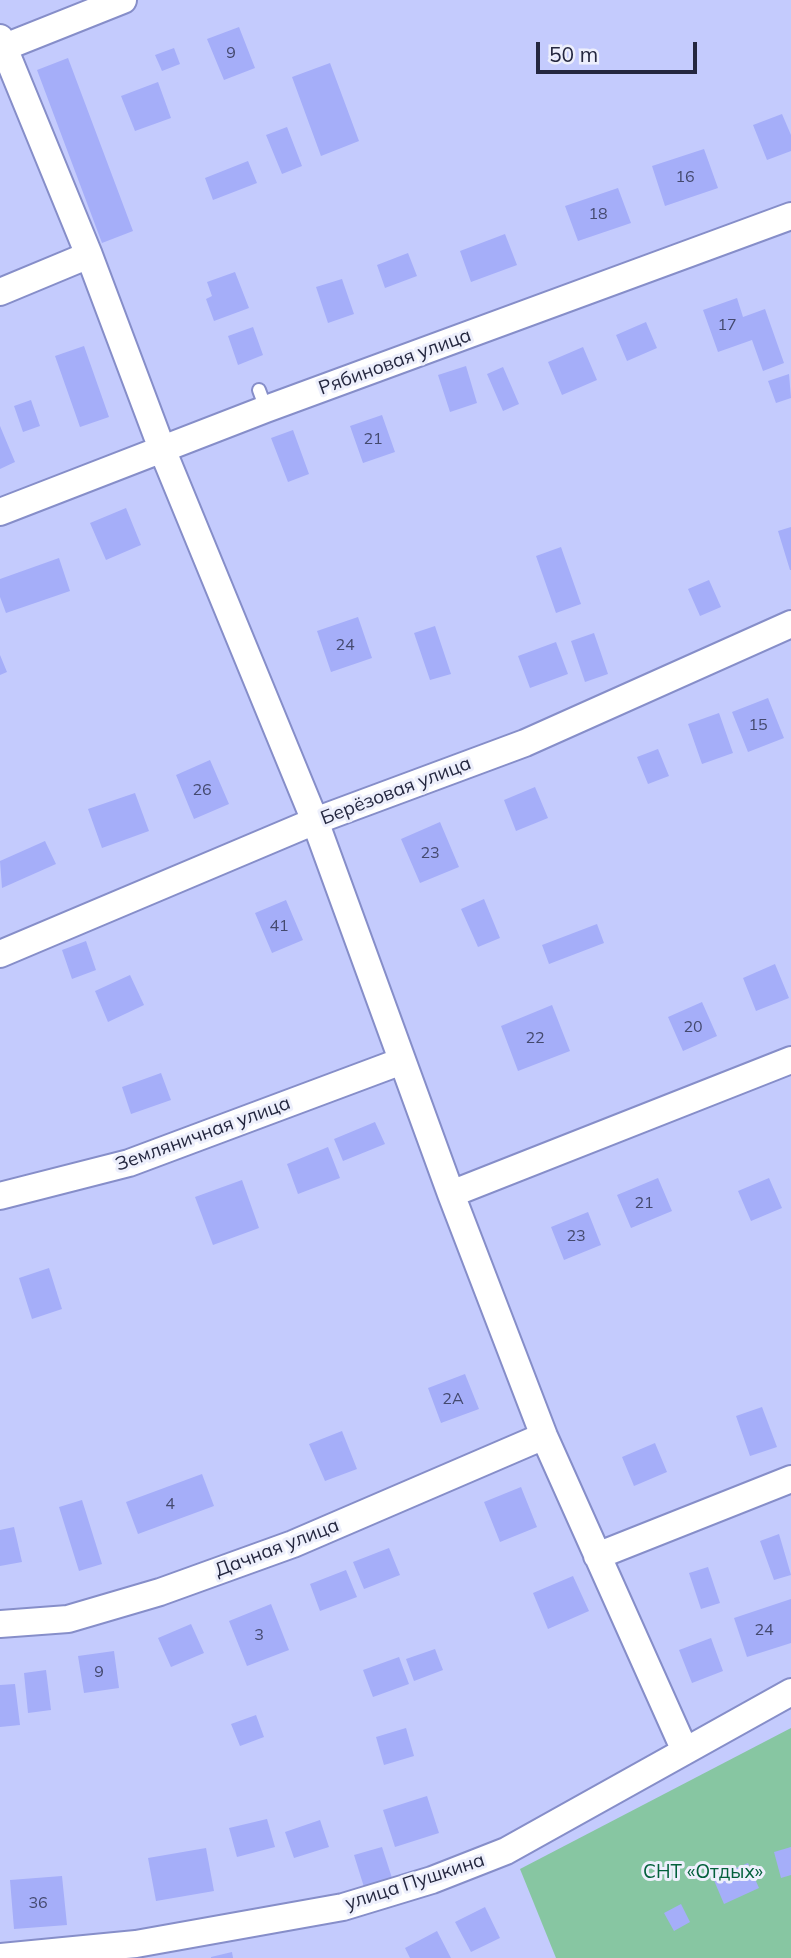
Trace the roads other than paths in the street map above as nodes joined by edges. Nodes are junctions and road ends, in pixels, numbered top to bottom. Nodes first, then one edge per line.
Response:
1 (123, 0) edge
2 (1, 45) edge
3 (791, 216) edge
4 (89, 255) junction
5 (0, 292) edge
6 (162, 449) junction
7 (0, 512) edge
8 (791, 624) edge
9 (315, 821) junction
10 (0, 954) edge
11 (791, 1060) edge
12 (402, 1061) junction
13 (450, 1194) junction
14 (0, 1196) edge
15 (544, 1436) junction
16 (791, 1479) edge
17 (597, 1556) junction
18 (0, 1624) edge
19 (791, 1692) edge
20 (685, 1751) junction
21 (0, 1957) edge

1 - 2 street
2 - 4 street
3 - 6 street, Рябиновая улица
4 - 5 street
4 - 6 street
6 - 7 street, Рябиновая улица
6 - 9 street
8 - 9 street, Берёзовая улица
9 - 10 street, Берёзовая улица
9 - 12 street
11 - 13 street
12 - 13 street
12 - 14 street, Земляничная улица
13 - 15 street
15 - 17 street
15 - 18 street, Дачная улица
16 - 17 street
17 - 20 street
19 - 20 street, улица Пушкина
20 - 21 street, улица Пушкина

